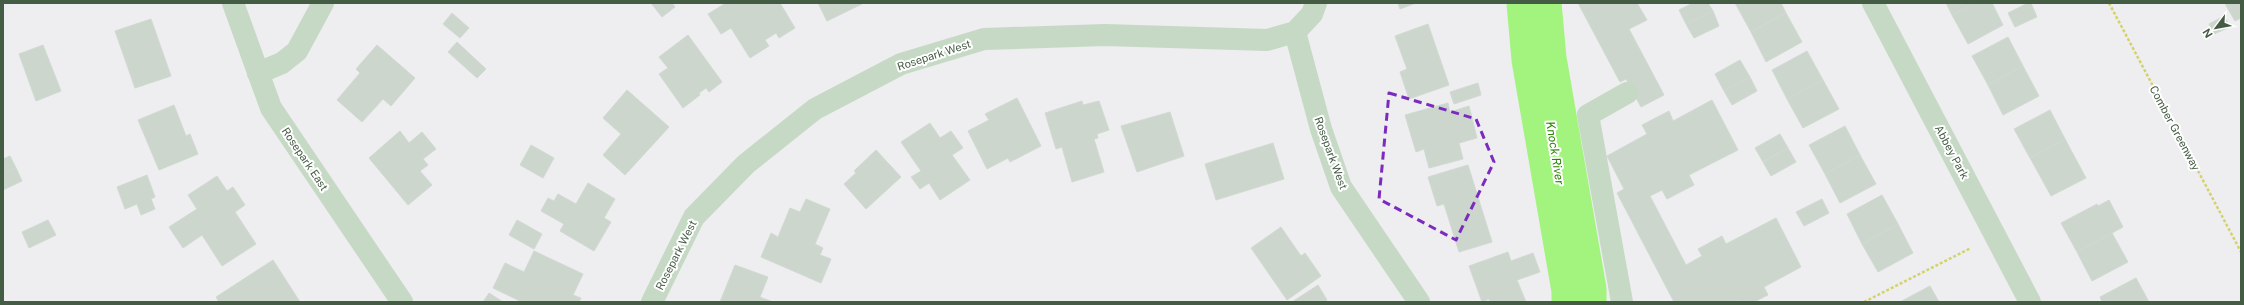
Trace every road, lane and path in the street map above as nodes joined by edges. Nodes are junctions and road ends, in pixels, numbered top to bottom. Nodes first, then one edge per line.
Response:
1 (233, 3) edge
2 (323, 3) edge
3 (1316, 3) edge
4 (1872, 3) edge
5 (2109, 3) edge
6 (1295, 32) junction
7 (258, 74) junction
8 (1627, 93) dead end
9 (1995, 235) junction
10 (2241, 252) edge
11 (402, 302) edge
12 (652, 302) edge
13 (1419, 302) edge
14 (1622, 302) edge
15 (1864, 302) edge
16 (2030, 302) edge

1 - 7 street, Rosepark East
2 - 7 street
3 - 6 street
4 - 9 street, Abbey Park
5 - 10 path, Comber Greenway
6 - 12 street, Rosepark West
6 - 13 street, Rosepark West
7 - 11 street, Rosepark East
8 - 14 street
9 - 15 path
9 - 16 street, Abbey Park

